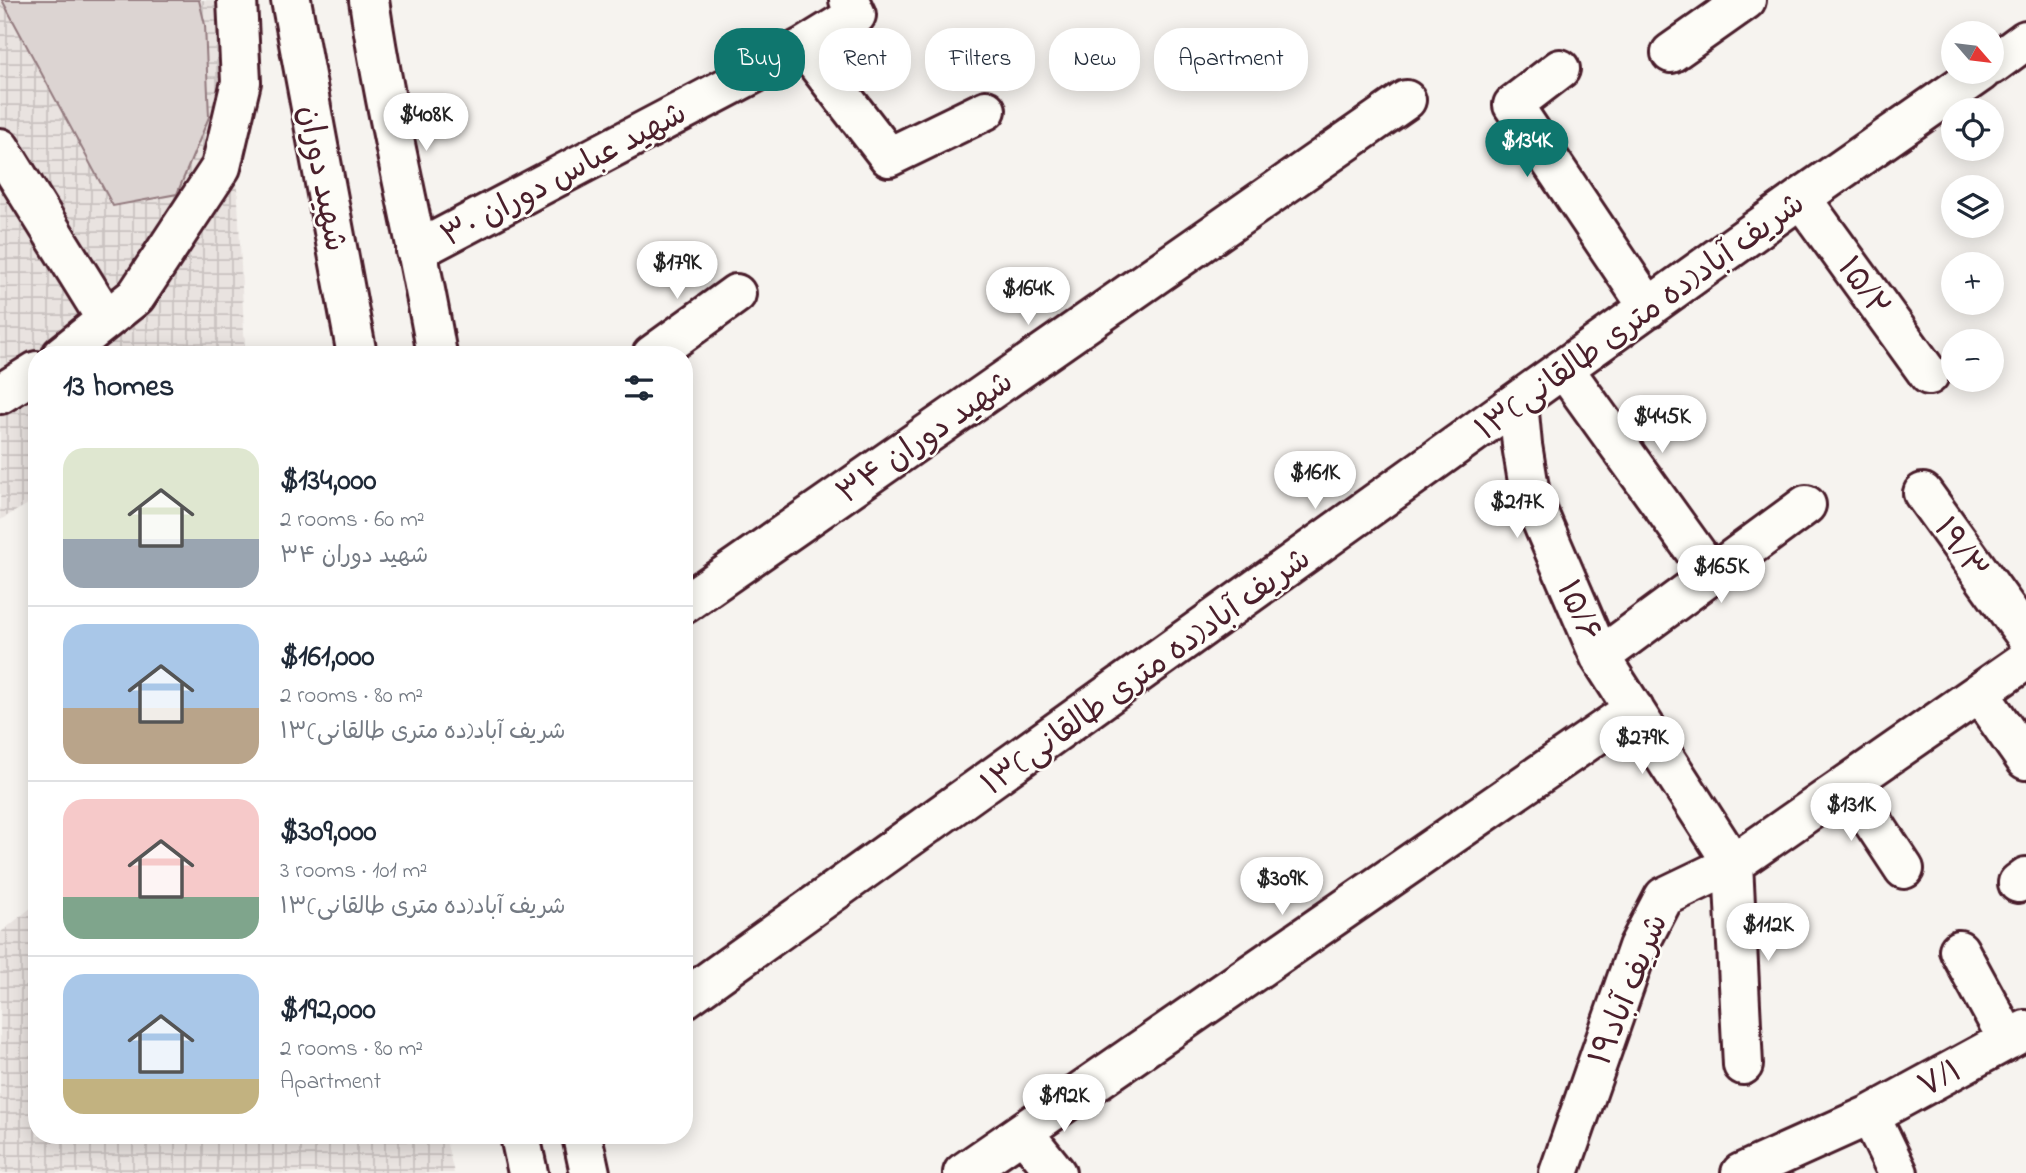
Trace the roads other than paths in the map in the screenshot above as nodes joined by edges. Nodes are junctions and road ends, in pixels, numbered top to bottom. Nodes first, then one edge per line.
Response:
1 (237, 0) edge
2 (291, 0) edge
3 (369, 0) edge
4 (1746, 0) edge
5 (853, 7) edge
6 (2026, 40) edge
7 (805, 46) edge
8 (805, 48) edge
9 (1671, 53) dead end
10 (2004, 56) edge
11 (1560, 69) dead end
12 (1964, 84) edge
13 (720, 91) edge
14 (1406, 100) dead end
15 (986, 110) dead end
16 (0, 148) edge
17 (1801, 198) junction
18 (416, 251) junction
19 (736, 294) dead end
20 (1649, 308) junction
21 (106, 319) junction
22 (73, 346) edge
23 (355, 346) edge
24 (435, 346) edge
25 (664, 346) edge
26 (1564, 369) junction
27 (1929, 375) dead end
28 (28, 377) edge
29 (0, 394) edge
30 (1518, 402) junction
31 (1923, 493) dead end
32 (1806, 505) dead end
33 (1712, 575) junction
34 (693, 598) edge
35 (2026, 636) edge
36 (1600, 657) junction
37 (2026, 660) edge
38 (1979, 693) junction
39 (1634, 709) junction
40 (2026, 760) edge
41 (1848, 784) junction
42 (1734, 864) junction
43 (1904, 869) dead end
44 (1959, 950) dead end
45 (693, 993) edge
46 (2017, 1035) edge
47 (1743, 1065) dead end
48 (1870, 1115) junction
49 (1024, 1133) junction
50 (522, 1144) edge
51 (584, 1144) edge
52 (528, 1173) edge
53 (590, 1173) edge
54 (963, 1173) edge
55 (1056, 1173) edge
56 (1559, 1173) edge
57 (1741, 1173) edge
58 (1898, 1173) edge

1 - 21 street
2 - 23 street, شهید دوران
3 - 18 street
4 - 9 street
5 - 7 street, شهید عباس دوران ۳۰
6 - 10 street
8 - 15 street
11 - 20 street
12 - 17 street, ۱۳شریف آباد(ده متری طالقانی)
13 - 18 street, شهید عباس دوران ۳۰
14 - 34 street, شهید دوران ۳۴
16 - 21 street
17 - 20 street, ۱۳شریف آباد(ده متری طالقانی)
17 - 27 street, ۱۵/۲
18 - 24 street
19 - 25 street
20 - 26 street, ۱۳شریف آباد(ده متری طالقانی)
21 - 22 street
26 - 30 street, ۱۳شریف آباد(ده متری طالقانی)
26 - 33 street
28 - 29 street
30 - 36 street, ۱۵/۶
30 - 45 street, ۱۳شریف آباد(ده متری طالقانی)
31 - 35 street, ۱۹/۳
32 - 33 street
33 - 36 street
36 - 39 street, ۱۵/۶
37 - 38 street, شریف آباد۱۹
38 - 40 street
38 - 41 street, شریف آباد۱۹
39 - 42 street, ۱۵/۶
39 - 49 street
41 - 42 street, شریف آباد۱۹
41 - 43 street
42 - 47 street
42 - 56 street, شریف آباد۱۹
44 - 46 street
46 - 48 street, ۷/۱
48 - 57 street, ۷/۱
48 - 58 street
49 - 54 street
49 - 55 street
50 - 52 street
51 - 53 street

